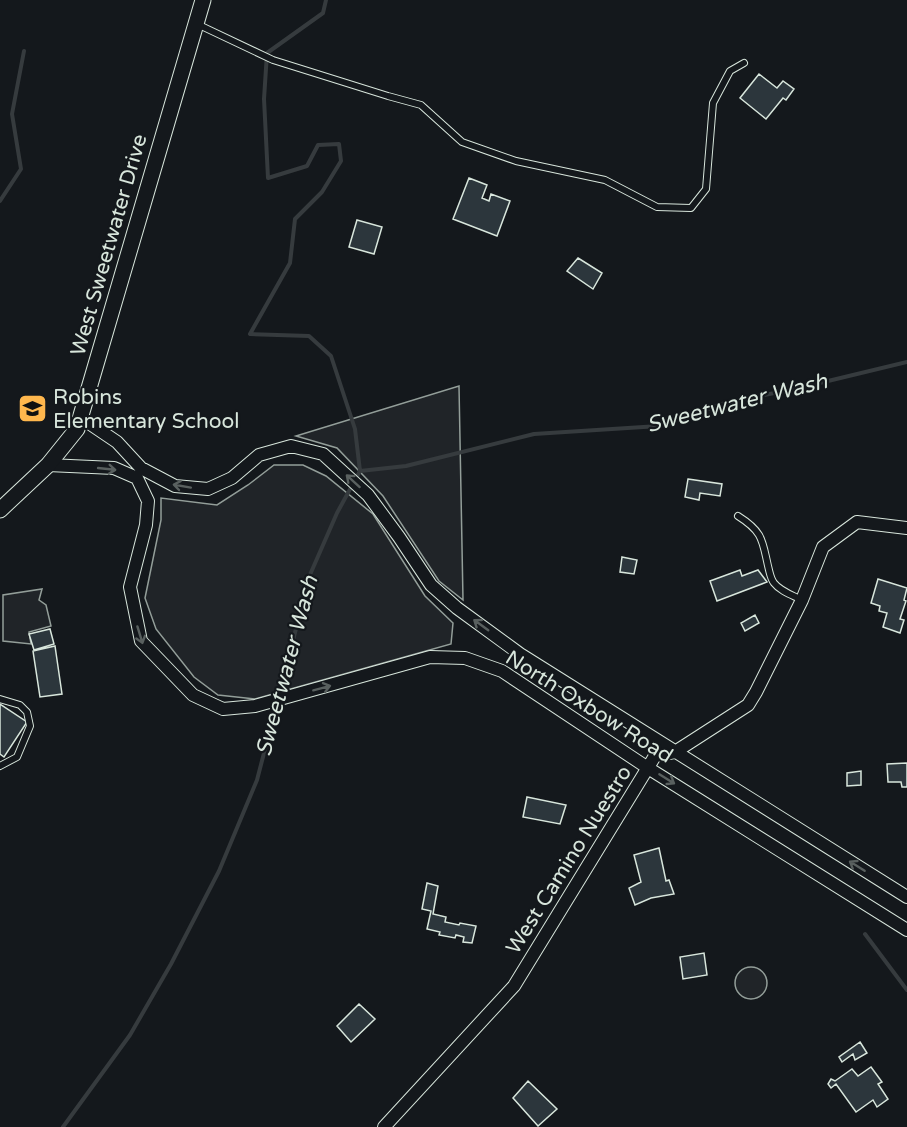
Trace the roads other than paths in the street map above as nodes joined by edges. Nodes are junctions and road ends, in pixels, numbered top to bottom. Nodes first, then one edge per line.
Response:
1 (203, 0) edge
2 (196, 24) junction
3 (744, 63) dead end
4 (80, 417) junction
5 (48, 465) junction
6 (0, 510) edge
7 (738, 516) dead end
8 (907, 528) edge
9 (802, 600) junction
10 (0, 699) edge
11 (675, 752) junction
12 (0, 766) edge
13 (648, 768) junction
14 (907, 897) edge
15 (907, 930) edge
16 (384, 1127) edge

1 - 2 street, West Sweetwater Drive
2 - 3 lane
2 - 4 street, West Sweetwater Drive
4 - 5 street, West Sweetwater Drive
11 -> 4 street, North Oxbow Road
5 - 6 street, West Sweetwater Drive
5 -> 13 street, North Oxbow Road
7 - 9 lane
8 - 9 street, West Camino Nuestro
9 - 11 street, West Camino Nuestro
10 - 12 lane
11 - 13 street, West Camino Nuestro
14 -> 11 street, North Oxbow Road
13 -> 15 street, North Oxbow Road
13 - 16 street, West Camino Nuestro

